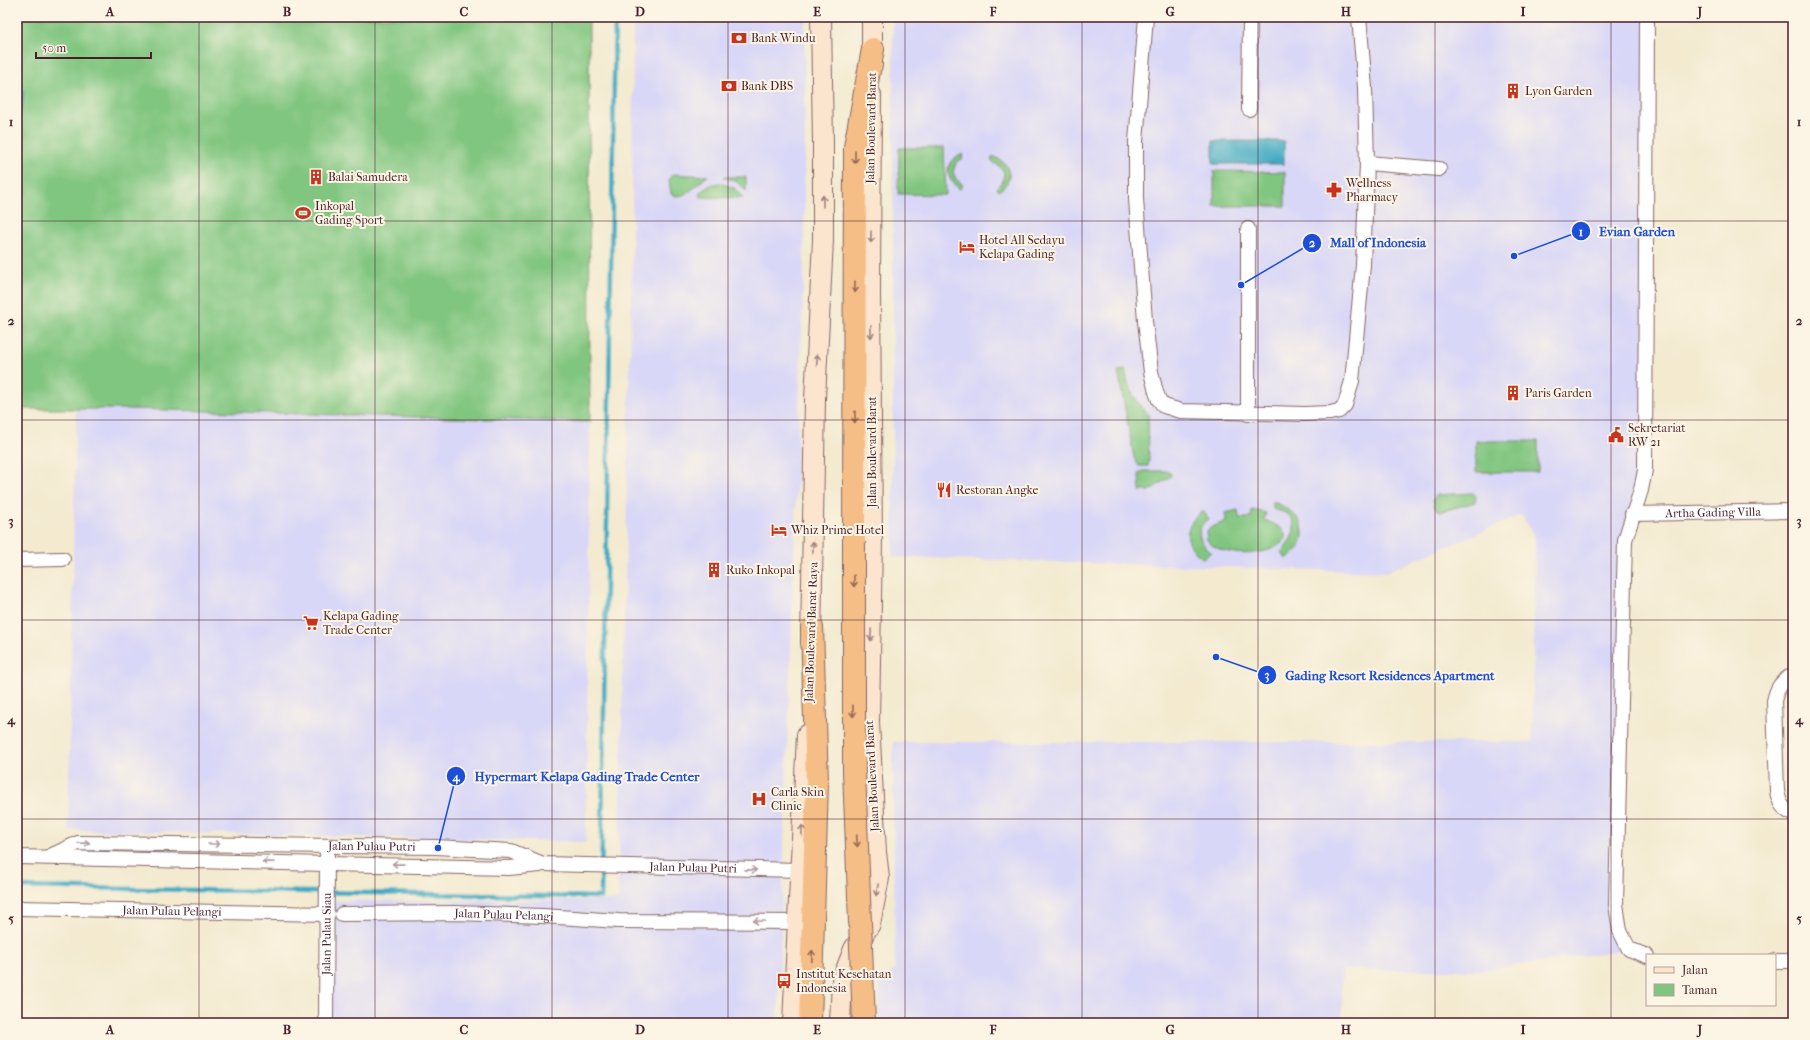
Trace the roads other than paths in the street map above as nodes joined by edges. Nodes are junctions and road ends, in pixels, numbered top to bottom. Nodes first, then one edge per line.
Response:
1 (821, 17) edge
2 (834, 17) edge
3 (872, 17) edge
4 (1146, 17) edge
5 (1250, 17) edge
6 (1359, 17) edge
7 (1647, 17) edge
8 (873, 49) junction
9 (823, 106) junction
10 (1249, 109) dead end
11 (1367, 164) junction
12 (1439, 169) dead end
13 (1248, 229) dead end
14 (1248, 414) junction
15 (1793, 511) edge
16 (1632, 514) junction
17 (63, 559) dead end
18 (17, 560) edge
19 (812, 628) junction
20 (1793, 675) edge
21 (1793, 814) edge
22 (150, 844) junction
23 (328, 845) junction
24 (436, 847) junction
25 (17, 857) edge
26 (48, 857) junction
27 (150, 861) junction
28 (543, 864) junction
29 (437, 865) junction
30 (327, 866) junction
31 (800, 870) junction
32 (17, 908) edge
33 (328, 909) junction
34 (342, 914) dead end
35 (798, 922) junction
36 (1646, 956) edge
37 (1776, 961) edge
38 (1793, 961) edge
39 (326, 1023) edge
40 (793, 1023) edge
41 (810, 1023) edge
42 (840, 1023) edge
43 (864, 1023) edge

1 - 9 main road
2 - 9 main road
3 - 8 main road, Jalan Boulevard Barat
4 - 14 street
5 - 10 street
6 - 11 street
7 - 16 street
8 -> 42 main road, Jalan Boulevard Barat
8 -> 43 highway, bridge
19 -> 9 main road, Jalan Boulevard Barat Raya
11 - 12 street
11 - 14 street
13 - 14 street
15 - 16 street, Artha Gading Villa
16 - 36 street
17 - 18 street
31 -> 19 main road, Jalan Boulevard Barat Raya
41 -> 19 highway
20 - 21 street
22 -> 23 street, Jalan Pulau Putri
26 -> 22 street, Jalan Pulau Putri
22 - 27 street
23 - 24 street, Jalan Pulau Putri
23 - 30 street, Jalan Pulau Siau
24 - 28 street, Jalan Pulau Putri
24 - 29 street
25 - 26 street, Jalan Pulau Putri
26 - 27 street
30 -> 27 street
28 - 29 street
28 -> 31 street, Jalan Pulau Putri
29 -> 30 street
30 - 33 street, Jalan Pulau Siau
31 - 35 main road, Jalan Boulevard Barat Raya
32 - 33 street, Jalan Pulau Pelangi
33 - 39 street, Jalan Pulau Siau
35 -> 34 street, Jalan Pulau Pelangi
35 - 40 main road, Jalan Boulevard Barat Raya
37 - 38 street

